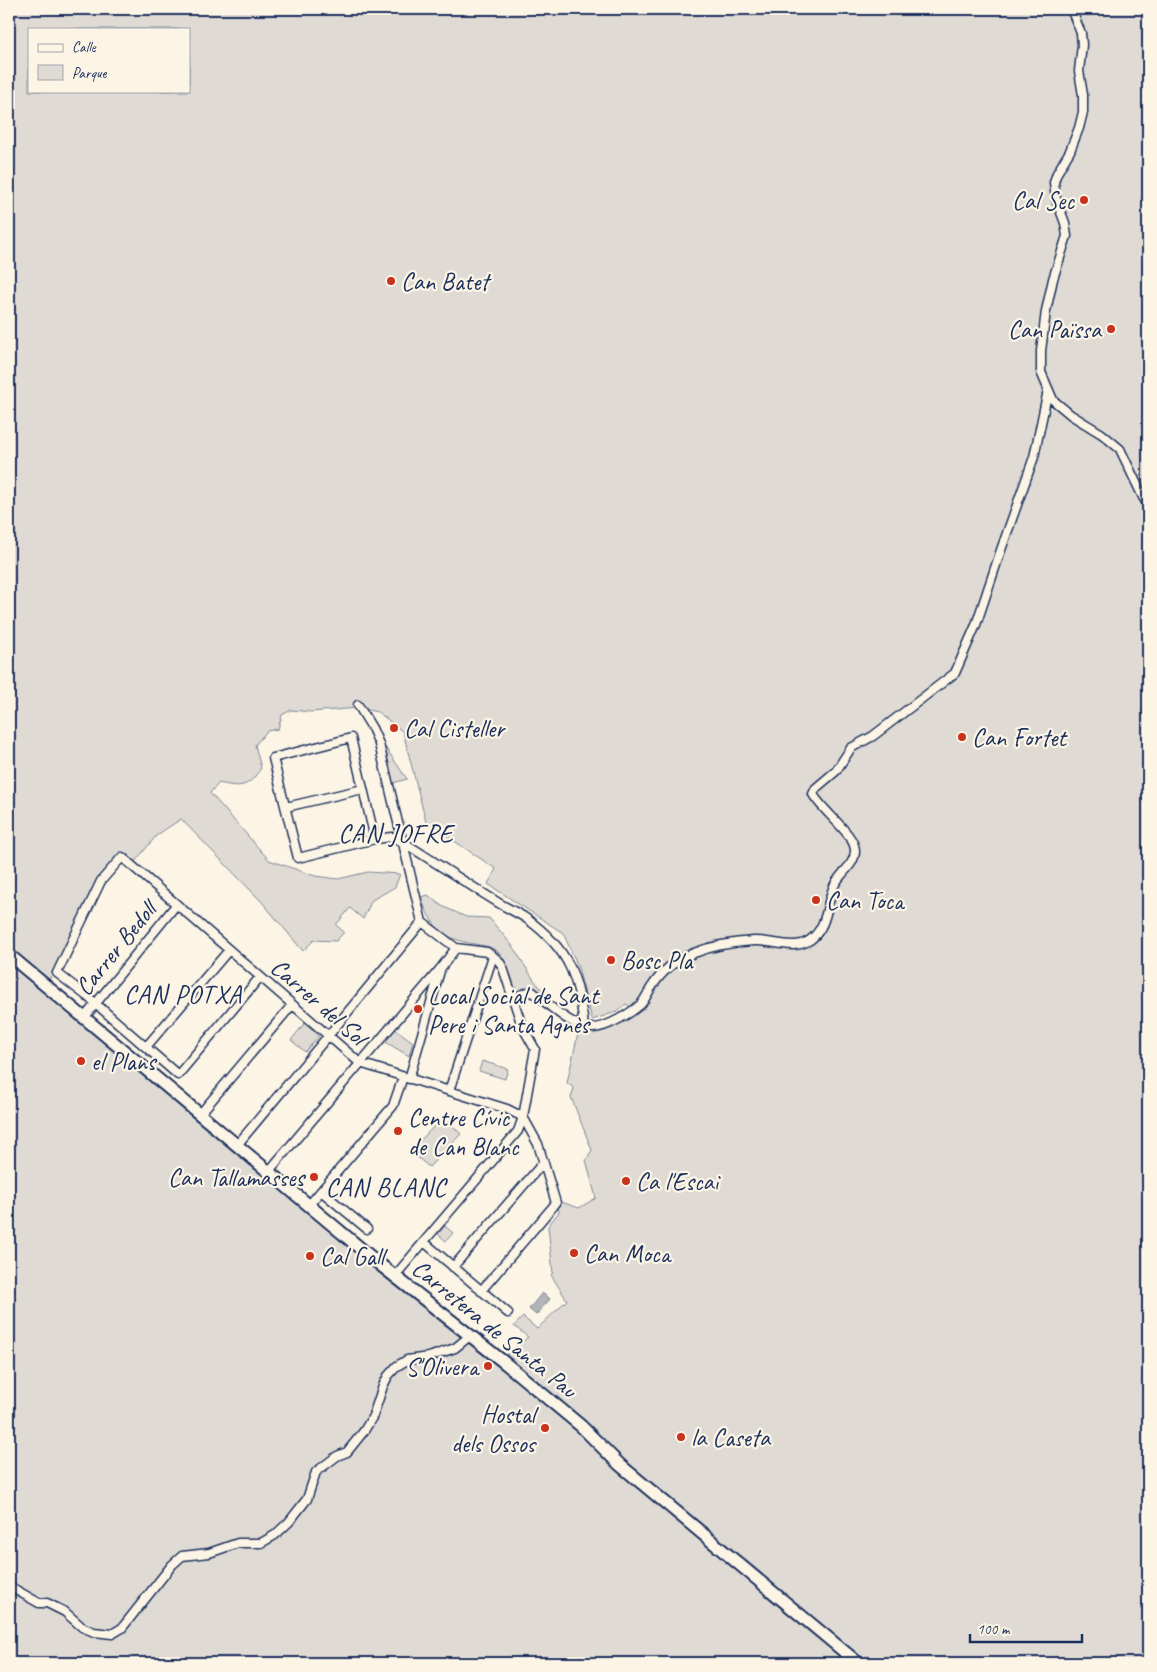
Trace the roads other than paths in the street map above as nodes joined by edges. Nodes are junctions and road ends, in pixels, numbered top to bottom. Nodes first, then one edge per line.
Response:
1 (1071, 9) edge
2 (1048, 390) junction
3 (1148, 505) edge
4 (358, 705) dead end
5 (363, 789) junction
6 (286, 807) junction
7 (375, 839) junction
8 (403, 842) junction
9 (176, 905) junction
10 (422, 922) junction
11 (456, 948) junction
12 (229, 950) junction
13 (9, 955) edge
14 (493, 956) junction
15 (440, 969) junction
16 (260, 977) junction
17 (513, 998) junction
18 (95, 1004) junction
19 (292, 1005) junction
20 (84, 1018) junction
21 (584, 1027) junction
22 (328, 1036) junction
23 (146, 1048) junction
24 (360, 1063) junction
25 (406, 1078) junction
26 (449, 1092) junction
27 (200, 1114) junction
28 (524, 1117) junction
29 (237, 1145) junction
30 (543, 1163) junction
31 (269, 1171) junction
32 (321, 1191) junction
33 (309, 1205) junction
34 (367, 1229) dead end
35 (424, 1242) junction
36 (453, 1266) junction
37 (394, 1277) junction
38 (481, 1290) junction
39 (508, 1313) dead end
40 (471, 1335) junction
41 (9, 1586) edge
42 (858, 1663) edge

1 - 2 street
2 - 3 street
2 - 21 street
4 - 8 street
5 - 6 street
5 - 6 street
5 - 7 street
6 - 7 street
7 - 8 street
8 - 10 street
8 - 21 street
9 - 12 street, Carrer del Sol
9 - 18 street, Carrer Bedoll
9 - 18 street, Carrer del Sol
10 - 11 street
10 - 22 street
11 - 14 street
11 - 15 street
12 - 16 street, Carrer del Sol
12 - 23 street
13 - 20 main road, Carretera de Santa Pau
14 - 17 street
14 - 26 street
15 - 24 street
15 - 25 street
16 - 19 street, Carrer del Sol
16 - 23 street
17 - 21 street
17 - 28 street
18 - 20 street, Carrer Bedoll
18 - 23 street
19 - 22 street, Carrer del Sol
19 - 27 street
20 - 27 main road, Carretera de Santa Pau
22 - 24 street, Carrer del Sol
22 - 29 street
24 - 25 street, Carrer del Sol
24 - 31 street
25 - 26 street, Carrer del Sol
25 - 32 street
26 - 28 street, Carrer del Sol
27 - 29 main road, Carretera de Santa Pau
28 - 30 street
28 - 35 street
29 - 31 main road, Carretera de Santa Pau
30 - 36 street
30 - 38 street
31 - 33 main road, Carretera de Santa Pau
32 - 33 street
32 - 34 street
33 - 37 main road, Carretera de Santa Pau
35 - 36 street
35 - 37 street
36 - 38 street
37 - 40 main road, Carretera de Santa Pau
38 - 39 street
40 - 41 street
40 - 42 main road, Carretera de Santa Pau

